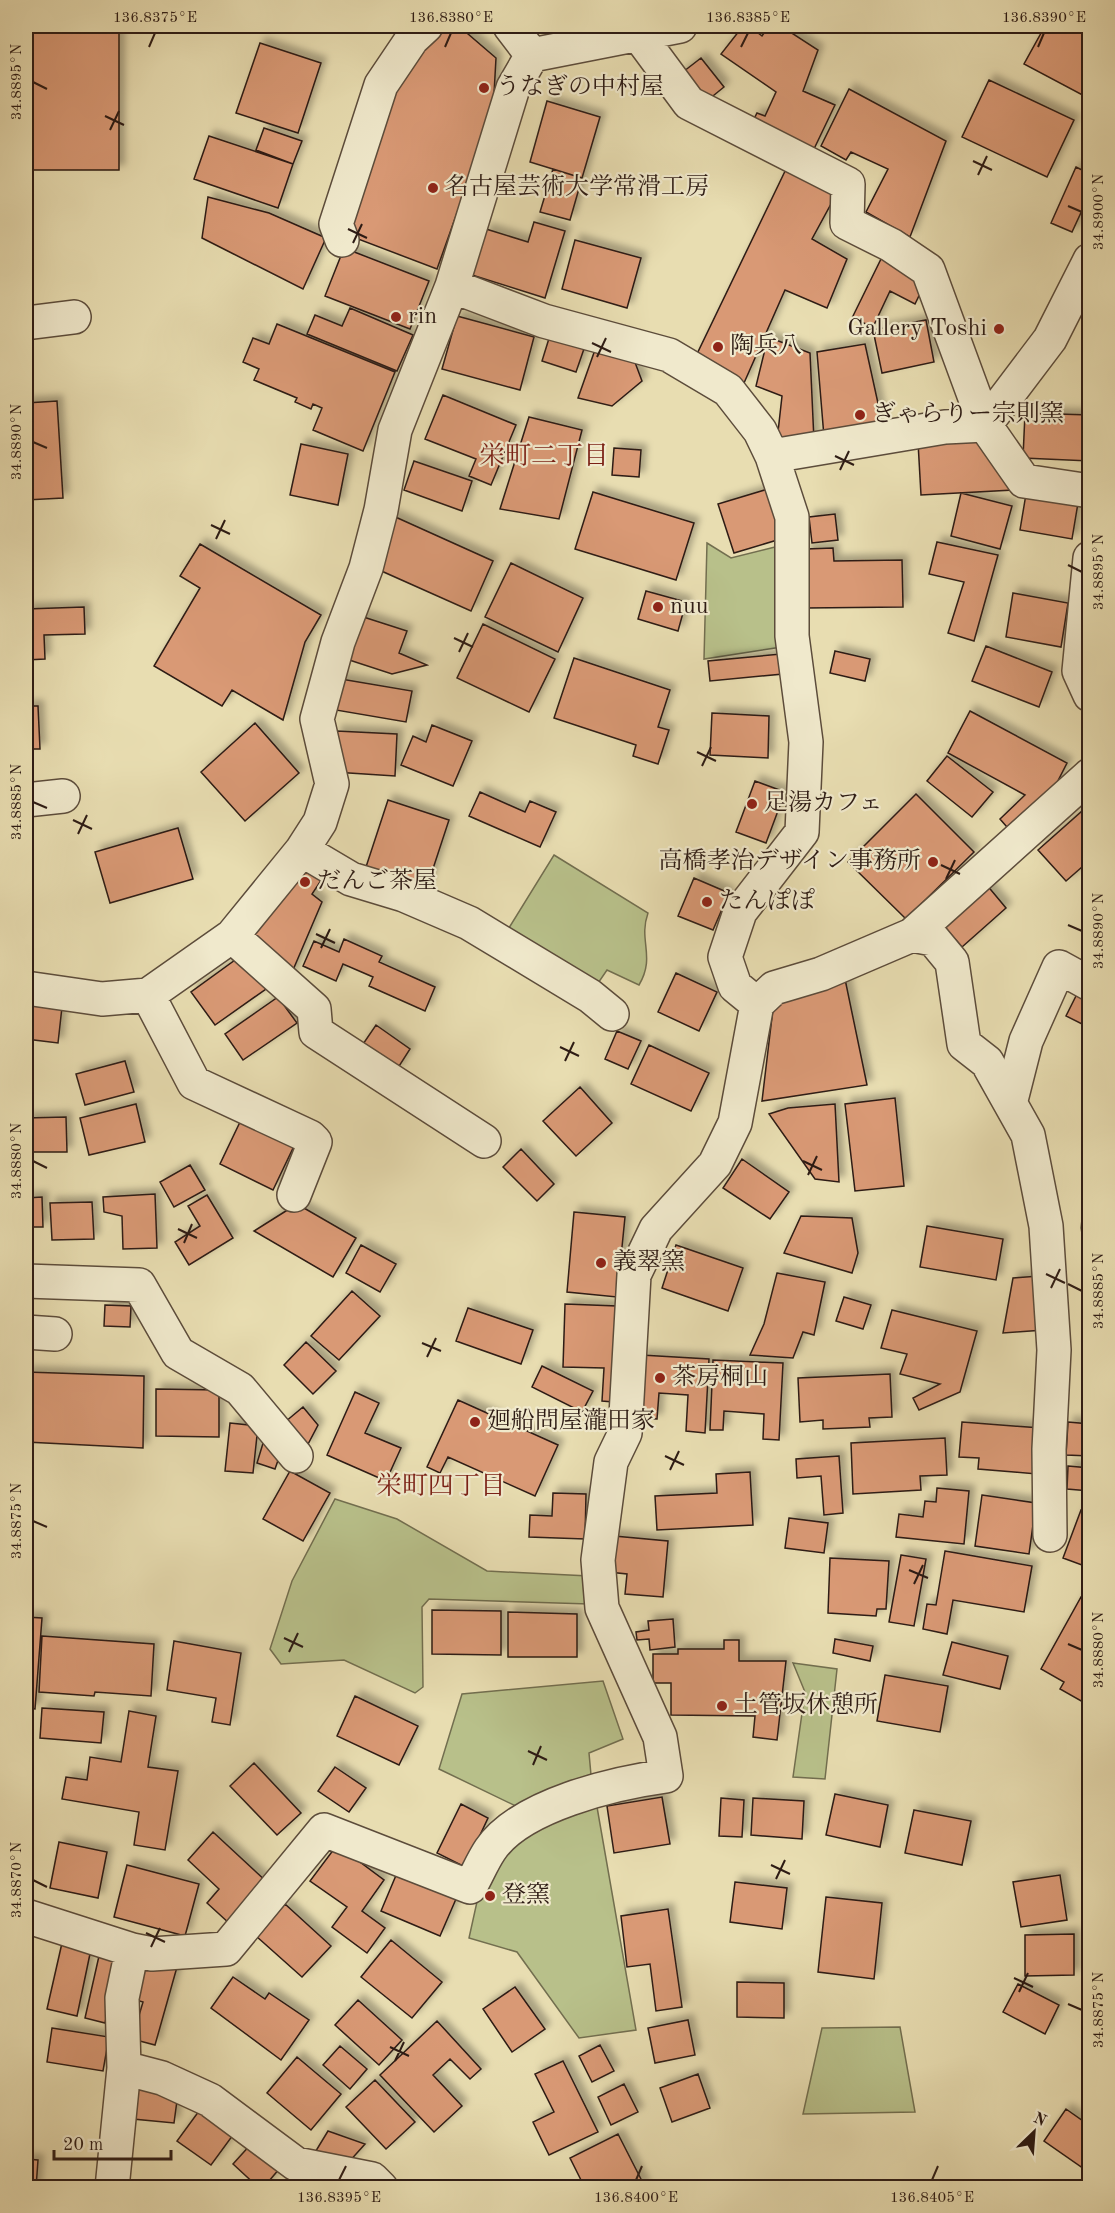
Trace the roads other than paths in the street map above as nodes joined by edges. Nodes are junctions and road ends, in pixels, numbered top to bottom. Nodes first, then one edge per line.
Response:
1 (426, 26) edge
2 (510, 26) edge
3 (683, 26) edge
4 (638, 34) junction
5 (532, 54) junction
6 (342, 240) dead end
7 (1089, 260) edge
8 (452, 286) junction
9 (74, 317) dead end
10 (26, 323) edge
11 (985, 425) junction
12 (772, 456) junction
13 (1089, 491) edge
14 (1089, 558) edge
15 (1089, 695) edge
16 (1089, 775) edge
17 (63, 796) dead end
18 (26, 800) edge
19 (302, 850) junction
20 (912, 935) junction
21 (232, 936) junction
22 (1089, 984) edge
23 (26, 988) edge
24 (148, 995) junction
25 (757, 1004) junction
26 (612, 1014) dead end
27 (1011, 1100) junction
28 (484, 1141) dead end
29 (294, 1195) dead end
30 (26, 1281) edge
31 (296, 1456) dead end
32 (1050, 1535) dead end
33 (26, 1916) edge
34 (132, 1950) junction
35 (124, 2068) junction
36 (112, 2187) edge
37 (381, 2187) edge

1 - 6 street
2 - 5 street
3 - 4 street
4 - 5 street
4 - 11 street
5 - 8 street
7 - 11 street
8 - 12 street
8 - 19 street
9 - 10 street
11 - 12 street
11 - 13 street
12 - 25 street
14 - 15 street
16 - 20 street
17 - 18 street
19 - 21 street
19 - 26 street
20 - 25 street
20 - 27 street
21 - 24 street
21 - 28 street
22 - 27 street
23 - 24 street
24 - 29 street
25 - 34 street
27 - 32 street
30 - 31 street
33 - 34 street
34 - 35 street
35 - 36 street
35 - 37 street

